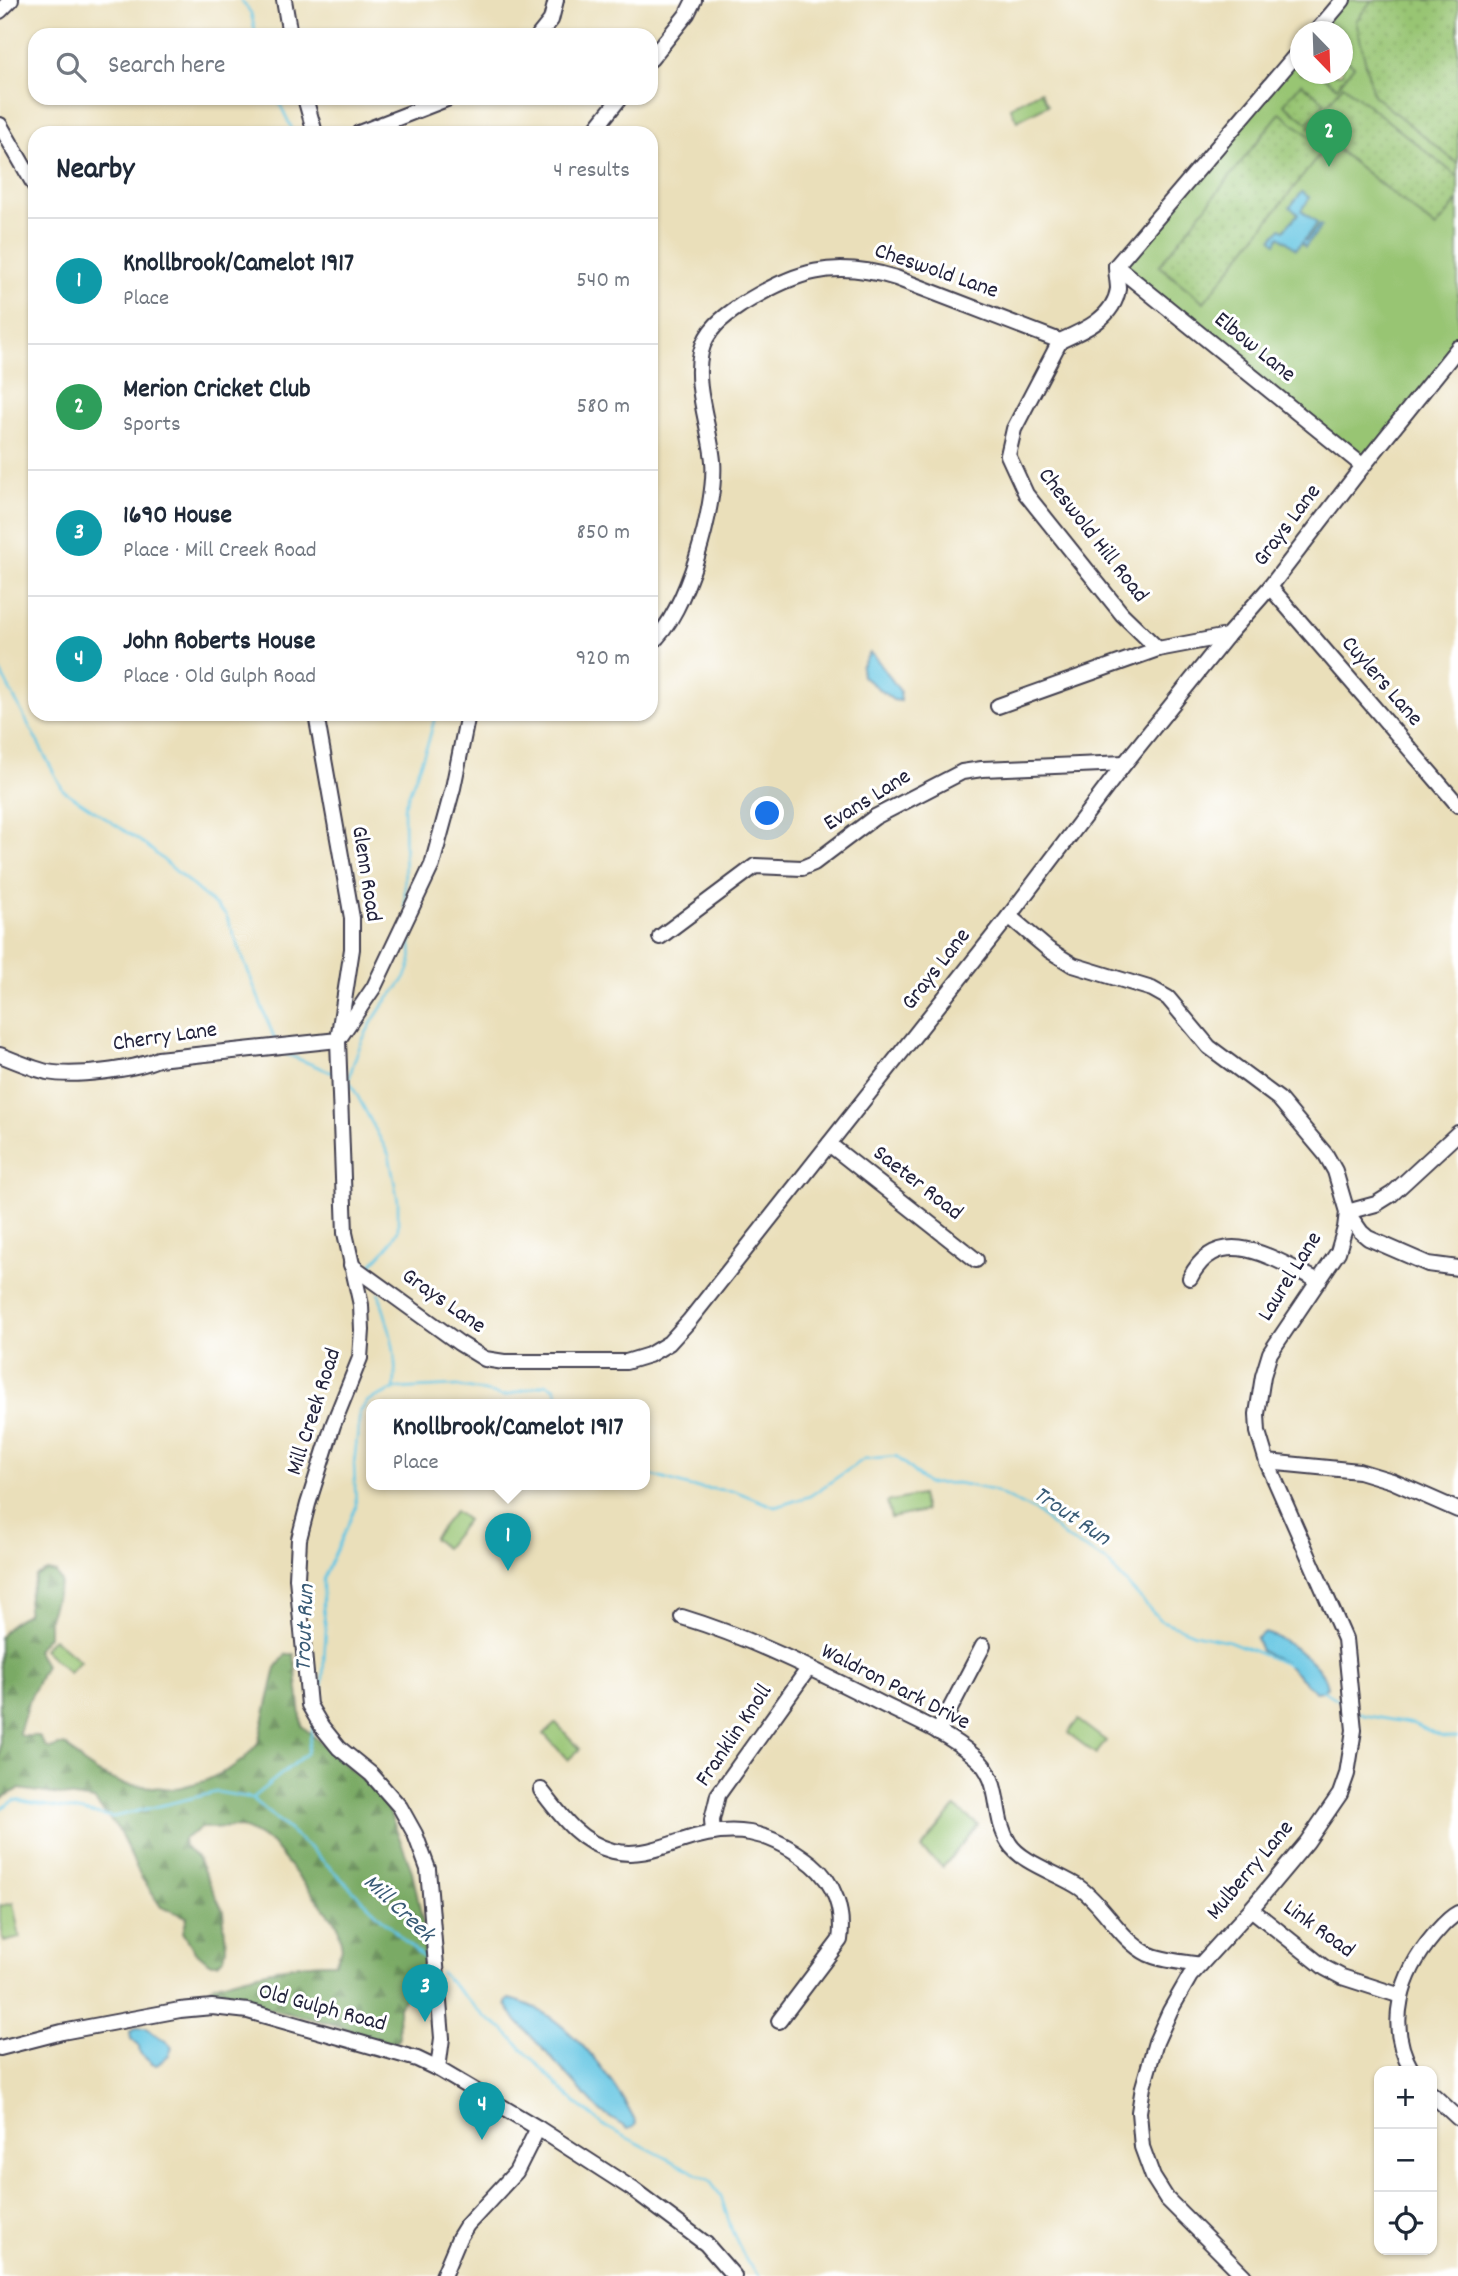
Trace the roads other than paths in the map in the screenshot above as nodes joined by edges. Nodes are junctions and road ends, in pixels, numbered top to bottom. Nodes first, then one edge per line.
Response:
1 (11, 0) edge
2 (284, 0) edge
3 (556, 0) edge
4 (694, 0) edge
5 (1343, 0) edge
6 (0, 11) edge
7 (1325, 21) edge
8 (289, 28) edge
9 (545, 28) edge
10 (658, 50) edge
11 (1290, 62) edge
12 (306, 105) edge
13 (431, 105) edge
14 (614, 105) edge
15 (0, 125) edge
16 (313, 126) edge
17 (377, 126) edge
18 (598, 126) edge
19 (28, 174) edge
20 (1116, 266) junction
21 (1060, 341) junction
22 (1458, 348) edge
23 (1363, 466) junction
24 (1270, 587) junction
25 (658, 635) edge
26 (1227, 636) junction
27 (1158, 649) junction
28 (998, 706) dead end
29 (317, 721) edge
30 (467, 721) edge
31 (1125, 763) junction
32 (1458, 805) edge
33 (1009, 916) junction
34 (660, 937) dead end
35 (338, 1040) junction
36 (0, 1055) edge
37 (1458, 1133) edge
38 (829, 1144) junction
39 (1347, 1212) junction
40 (976, 1260) dead end
41 (351, 1265) junction
42 (1458, 1268) edge
43 (1190, 1278) dead end
44 (1319, 1281) junction
45 (1267, 1462) junction
46 (1458, 1510) edge
47 (682, 1617) dead end
48 (983, 1646) dead end
49 (808, 1669) junction
50 (938, 1732) junction
51 (541, 1790) dead end
52 (713, 1833) junction
53 (1251, 1909) junction
54 (1458, 1913) edge
55 (1200, 1965) junction
56 (1401, 1996) junction
57 (779, 2021) dead end
58 (0, 2048) edge
59 (1410, 2066) edge
60 (438, 2068) junction
61 (1437, 2099) edge
62 (1458, 2118) edge
63 (538, 2128) junction
64 (443, 2276) edge
65 (734, 2276) edge
66 (1244, 2276) edge

1 - 6 street
2 - 8 street
3 - 9 street
4 - 10 street
5 - 7 street
11 - 20 street
12 - 16 street
13 - 17 street
14 - 18 street
15 - 19 street
20 - 21 street
20 - 23 street, Elbow Lane
21 - 25 street, Cheswold Lane
21 - 27 street, Cheswold Hill Road
22 - 23 street, Grays Lane
23 - 24 street, Grays Lane
24 - 26 street, Grays Lane
24 - 32 street, Cuylers Lane
26 - 27 street
26 - 31 street, Grays Lane
27 - 28 street
29 - 35 street, Glenn Road
30 - 35 street
31 - 33 street, Grays Lane
31 - 34 street, Evans Lane
33 - 38 street, Grays Lane
33 - 39 street, Laurel Lane
35 - 36 street, Cherry Lane
35 - 41 street, Mill Creek Road
37 - 39 street
38 - 40 street, Saeter Road
38 - 41 street, Grays Lane
39 - 42 street
39 - 44 street, Laurel Lane
41 - 60 street, Mill Creek Road
43 - 44 street
44 - 45 street, Laurel Lane
45 - 46 street
45 - 53 street, Mulberry Lane
47 - 49 street, Waldron Park Drive
48 - 50 street
49 - 50 street, Waldron Park Drive
49 - 52 street, Franklin Knoll
50 - 55 street, Waldron Park Drive
51 - 52 street
52 - 57 street
53 - 55 street, Mulberry Lane
53 - 56 street, Link Road
54 - 56 street
55 - 66 street, Mulberry Lane
56 - 59 street
58 - 60 street, Old Gulph Road
60 - 63 street, Old Gulph Road
61 - 62 street
63 - 64 street
63 - 65 street, Old Gulph Road

